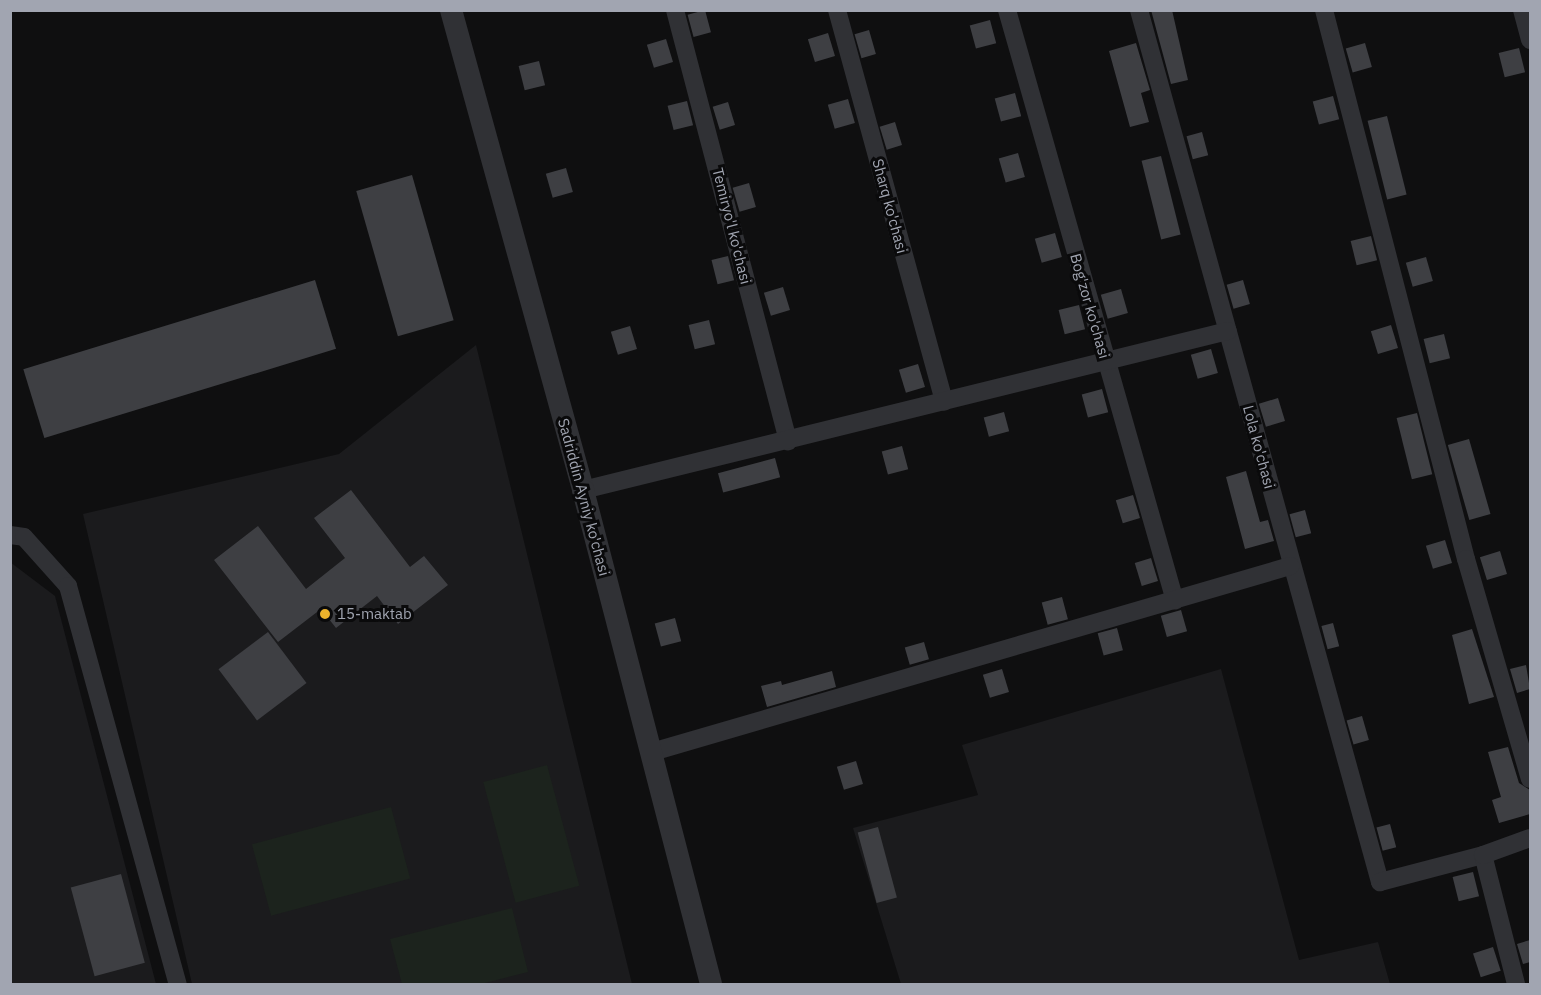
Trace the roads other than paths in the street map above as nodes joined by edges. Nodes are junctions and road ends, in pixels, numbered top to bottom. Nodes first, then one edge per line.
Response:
1 (451, 10) edge
2 (675, 10) edge
3 (837, 10) edge
4 (1007, 10) edge
5 (1139, 10) edge
6 (1324, 10) edge
7 (1522, 10) edge
8 (1530, 40) edge
9 (1228, 331) junction
10 (1106, 363) junction
11 (944, 402) junction
12 (788, 441) junction
13 (583, 490) junction
14 (10, 535) edge
15 (1290, 566) junction
16 (1175, 601) junction
17 (652, 752) junction
18 (1530, 779) edge
19 (1530, 838) edge
20 (1483, 855) junction
21 (178, 984) edge
22 (711, 984) edge
23 (1516, 984) edge

1 - 13 street, Sadriddin Ayniy ko'chasi
2 - 12 street, Temiryo'l ko'chasi
3 - 11 street, Sharq ko'chasi
4 - 10 street, Bog'zor ko'chasi
5 - 9 street, Lola ko'chasi
6 - 18 street
7 - 8 street
9 - 10 street
9 - 15 street, Lola ko'chasi
10 - 11 street
10 - 16 street, Bog'zor ko'chasi
11 - 12 street
12 - 13 street
13 - 17 street, Sadriddin Ayniy ko'chasi
14 - 21 street
15 - 16 street
15 - 20 street, Lola ko'chasi
16 - 17 street
17 - 22 street, Sadriddin Ayniy ko'chasi
19 - 20 street
20 - 23 street

